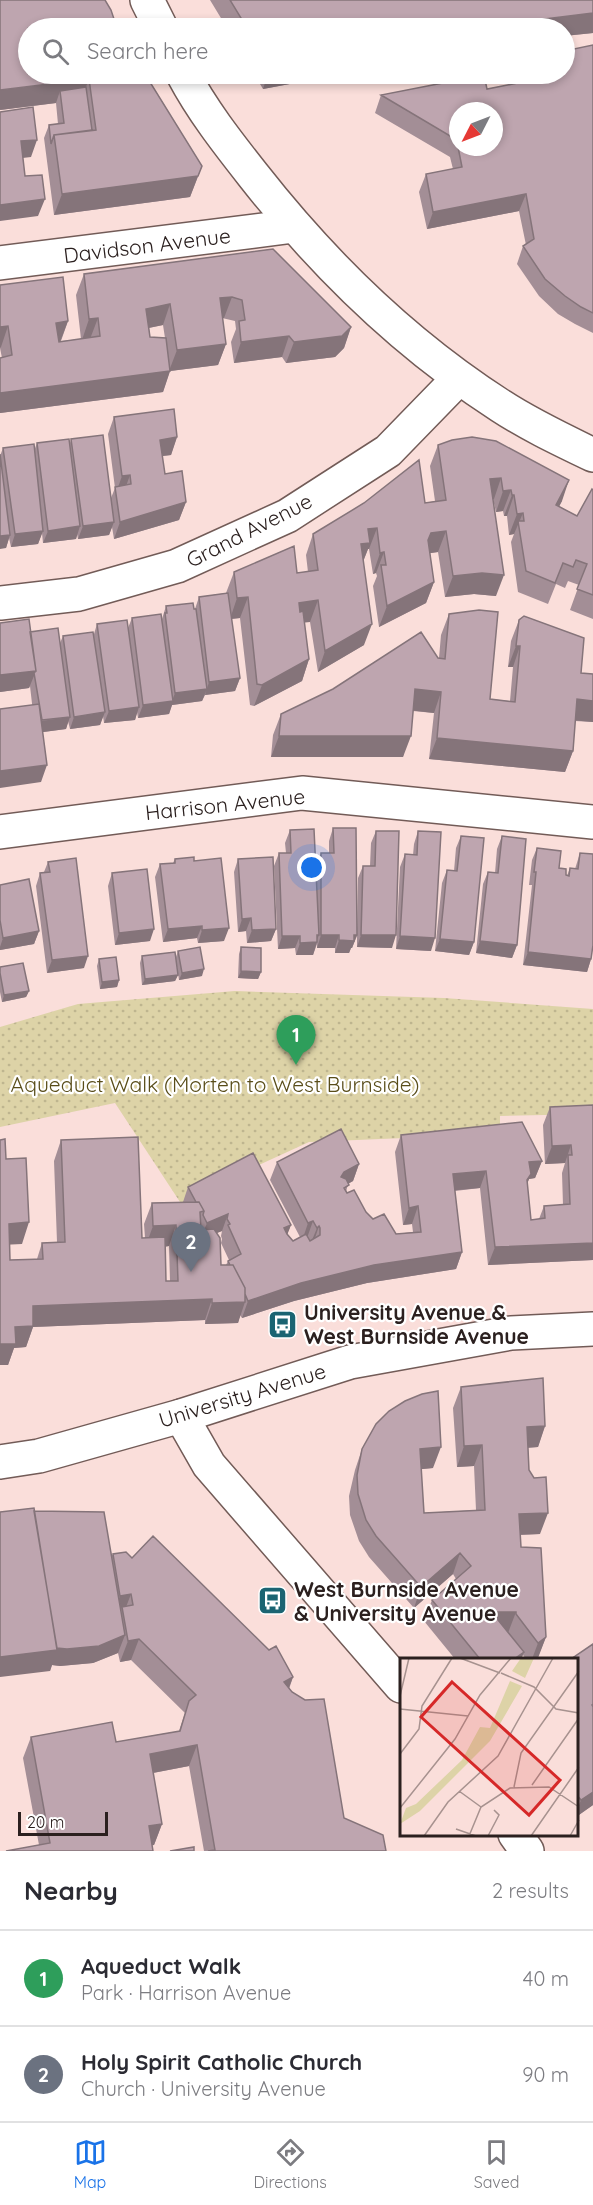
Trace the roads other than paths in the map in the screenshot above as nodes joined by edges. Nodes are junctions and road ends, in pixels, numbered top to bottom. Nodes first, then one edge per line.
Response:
1 (147, 0) edge
2 (155, 18) edge
3 (189, 84) edge
4 (294, 226) junction
5 (0, 263) edge
6 (459, 378) junction
7 (593, 455) edge
8 (0, 603) edge
9 (593, 822) edge
10 (0, 832) edge
11 (593, 1329) edge
12 (182, 1416) junction
13 (0, 1462) edge
14 (400, 1685) edge
15 (516, 1836) edge
16 (527, 1851) edge

1 - 2 street
3 - 4 street
4 - 5 street, Davidson Avenue
4 - 6 street
6 - 7 street
6 - 8 street, Grand Avenue
9 - 10 street, Harrison Avenue
11 - 12 street, University Avenue
12 - 13 street, University Avenue
12 - 14 street
15 - 16 street

